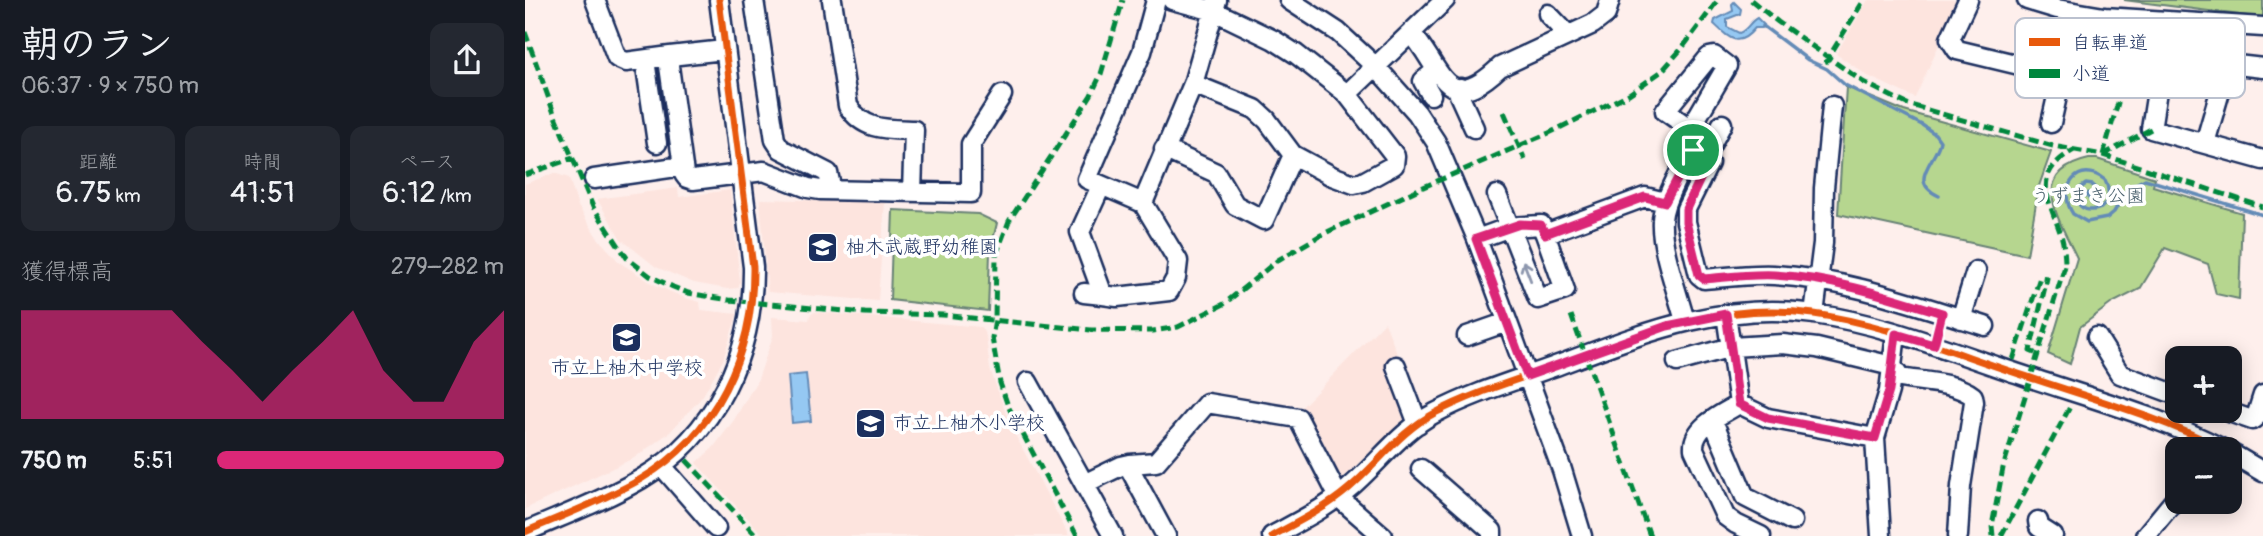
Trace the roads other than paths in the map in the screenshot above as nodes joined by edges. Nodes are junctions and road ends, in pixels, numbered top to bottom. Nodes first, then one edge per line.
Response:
1 (595, 0) edge
2 (719, 0) edge
3 (754, 0) edge
4 (832, 0) edge
5 (1156, 0) edge
6 (1172, 0) edge
7 (1289, 0) edge
8 (1445, 0) edge
9 (1610, 0) edge
10 (1968, 0) edge
11 (2027, 0) edge
12 (1216, 6) edge
13 (1548, 14) dead end
14 (2104, 17) joint
15 (2120, 18) edge
16 (2245, 26) edge
17 (2263, 27) edge
18 (1411, 33) junction
19 (1568, 35) junction
20 (724, 50) junction
21 (670, 57) junction
22 (645, 60) junction
23 (2015, 64) edge
24 (2245, 66) edge
25 (1376, 67) junction
26 (2263, 68) edge
27 (1436, 71) junction
28 (1193, 84) junction
29 (1459, 88) junction
30 (1347, 94) junction
31 (1002, 95) dead end
32 (1431, 95) dead end
33 (2056, 98) edge
34 (2156, 98) edge
35 (2218, 98) edge
36 (1832, 106) dead end
37 (2051, 123) dead end
38 (1722, 124) dead end
39 (1473, 128) dead end
40 (657, 143) dead end
41 (2205, 143) junction
42 (1699, 148) junction
43 (1164, 149) junction
44 (1293, 155) junction
45 (2263, 160) edge
46 (683, 166) junction
47 (741, 173) junction
48 (594, 179) dead end
49 (1101, 186) junction
50 (832, 190) junction
51 (912, 192) junction
52 (1497, 195) dead end
53 (1665, 202) junction
54 (1143, 203) junction
55 (1510, 227) junction
56 (1545, 234) junction
57 (1476, 239) junction
58 (1976, 271) dead end
59 (1819, 280) junction
60 (1084, 293) dead end
61 (1103, 295) junction
62 (1942, 313) junction
63 (1726, 314) junction
64 (1814, 314) junction
65 (1961, 319) junction
66 (1685, 321) junction
67 (1507, 322) junction
68 (1985, 326) dead end
69 (1896, 334) junction
70 (1467, 336) dead end
71 (2097, 337) dead end
72 (1934, 345) junction
73 (1731, 347) junction
74 (1677, 362) dead end
75 (1396, 366) dead end
76 (1892, 366) junction
77 (1527, 376) junction
78 (1028, 382) dead end
79 (2159, 389) junction
80 (2165, 391) edge
81 (2263, 396) edge
82 (1739, 404) junction
83 (2242, 415) edge
84 (2150, 418) junction
85 (1713, 421) junction
86 (1417, 424) junction
87 (2192, 437) edge
88 (1875, 438) junction
89 (2242, 461) edge
90 (1130, 464) junction
91 (661, 465) junction
92 (1421, 469) dead end
93 (2263, 472) edge
94 (1092, 480) dead end
95 (1340, 496) junction
96 (2165, 512) edge
97 (1792, 521) dead end
98 (2038, 521) dead end
99 (526, 528) edge
100 (716, 528) dead end
101 (1113, 536) edge
102 (1165, 536) edge
103 (1272, 536) edge
104 (1383, 536) edge
105 (1492, 536) edge
106 (1582, 536) edge
107 (1761, 536) edge
108 (1881, 536) edge
109 (1958, 536) edge
110 (2053, 536) edge
111 (2145, 536) edge

1 - 22 street
2 - 20 street
3 - 50 street
4 - 51 street
5 - 49 street
6 - 12 street
7 - 25 street
8 - 18 street
9 - 19 street
10 - 23 street
11 - 14 street
12 - 28 street
12 - 30 street
13 - 19 street
14 - 15 street
16 - 17 street
18 - 25 street
18 - 27 street
19 - 29 street
20 - 21 street
20 - 47 street
21 - 22 street
21 - 46 street
22 - 40 street
24 - 26 street
25 - 30 street
25 - 57 street
27 - 29 street
27 - 32 street
28 - 43 street
28 - 44 street
29 - 39 street
30 - 44 street
31 - 51 street
33 - 37 street
34 - 41 street
35 - 41 street
36 - 59 street
38 - 42 street
41 - 45 street
42 - 42 street
42 - 53 street
42 - 59 street
43 - 44 street
43 - 54 street
46 - 47 street
46 - 48 street
47 - 50 street
47 - 91 street
49 - 54 street
49 - 61 street
50 - 51 street
52 - 55 street
53 - 56 street
53 - 66 street
54 - 61 street
55 - 56 street
56 -> 55 street
55 - 57 street
57 - 67 street
58 - 65 street
59 - 62 street
59 - 64 street
60 - 61 street
62 - 65 street
62 - 72 street
63 - 64 street
63 - 66 street
63 - 73 street
64 - 69 street
65 - 68 street
66 - 77 street
67 - 70 street
67 - 77 street
69 - 72 street
69 - 76 street
71 - 79 street
72 - 84 street
73 - 74 street
73 - 76 street
73 - 82 street
75 - 86 street
76 - 88 street
76 - 109 street
77 - 86 street
77 - 106 street
78 - 101 street
79 - 80 street
79 - 84 street
81 - 83 street
82 - 85 street
82 - 88 street
84 - 87 street
85 - 97 street
85 - 107 street
86 - 95 street
88 - 108 street
89 - 93 street
90 - 94 street
90 - 95 street
90 - 102 street
91 - 99 street
91 - 100 street
92 - 105 street
95 - 103 street
95 - 104 street
96 - 111 street
98 - 110 street

